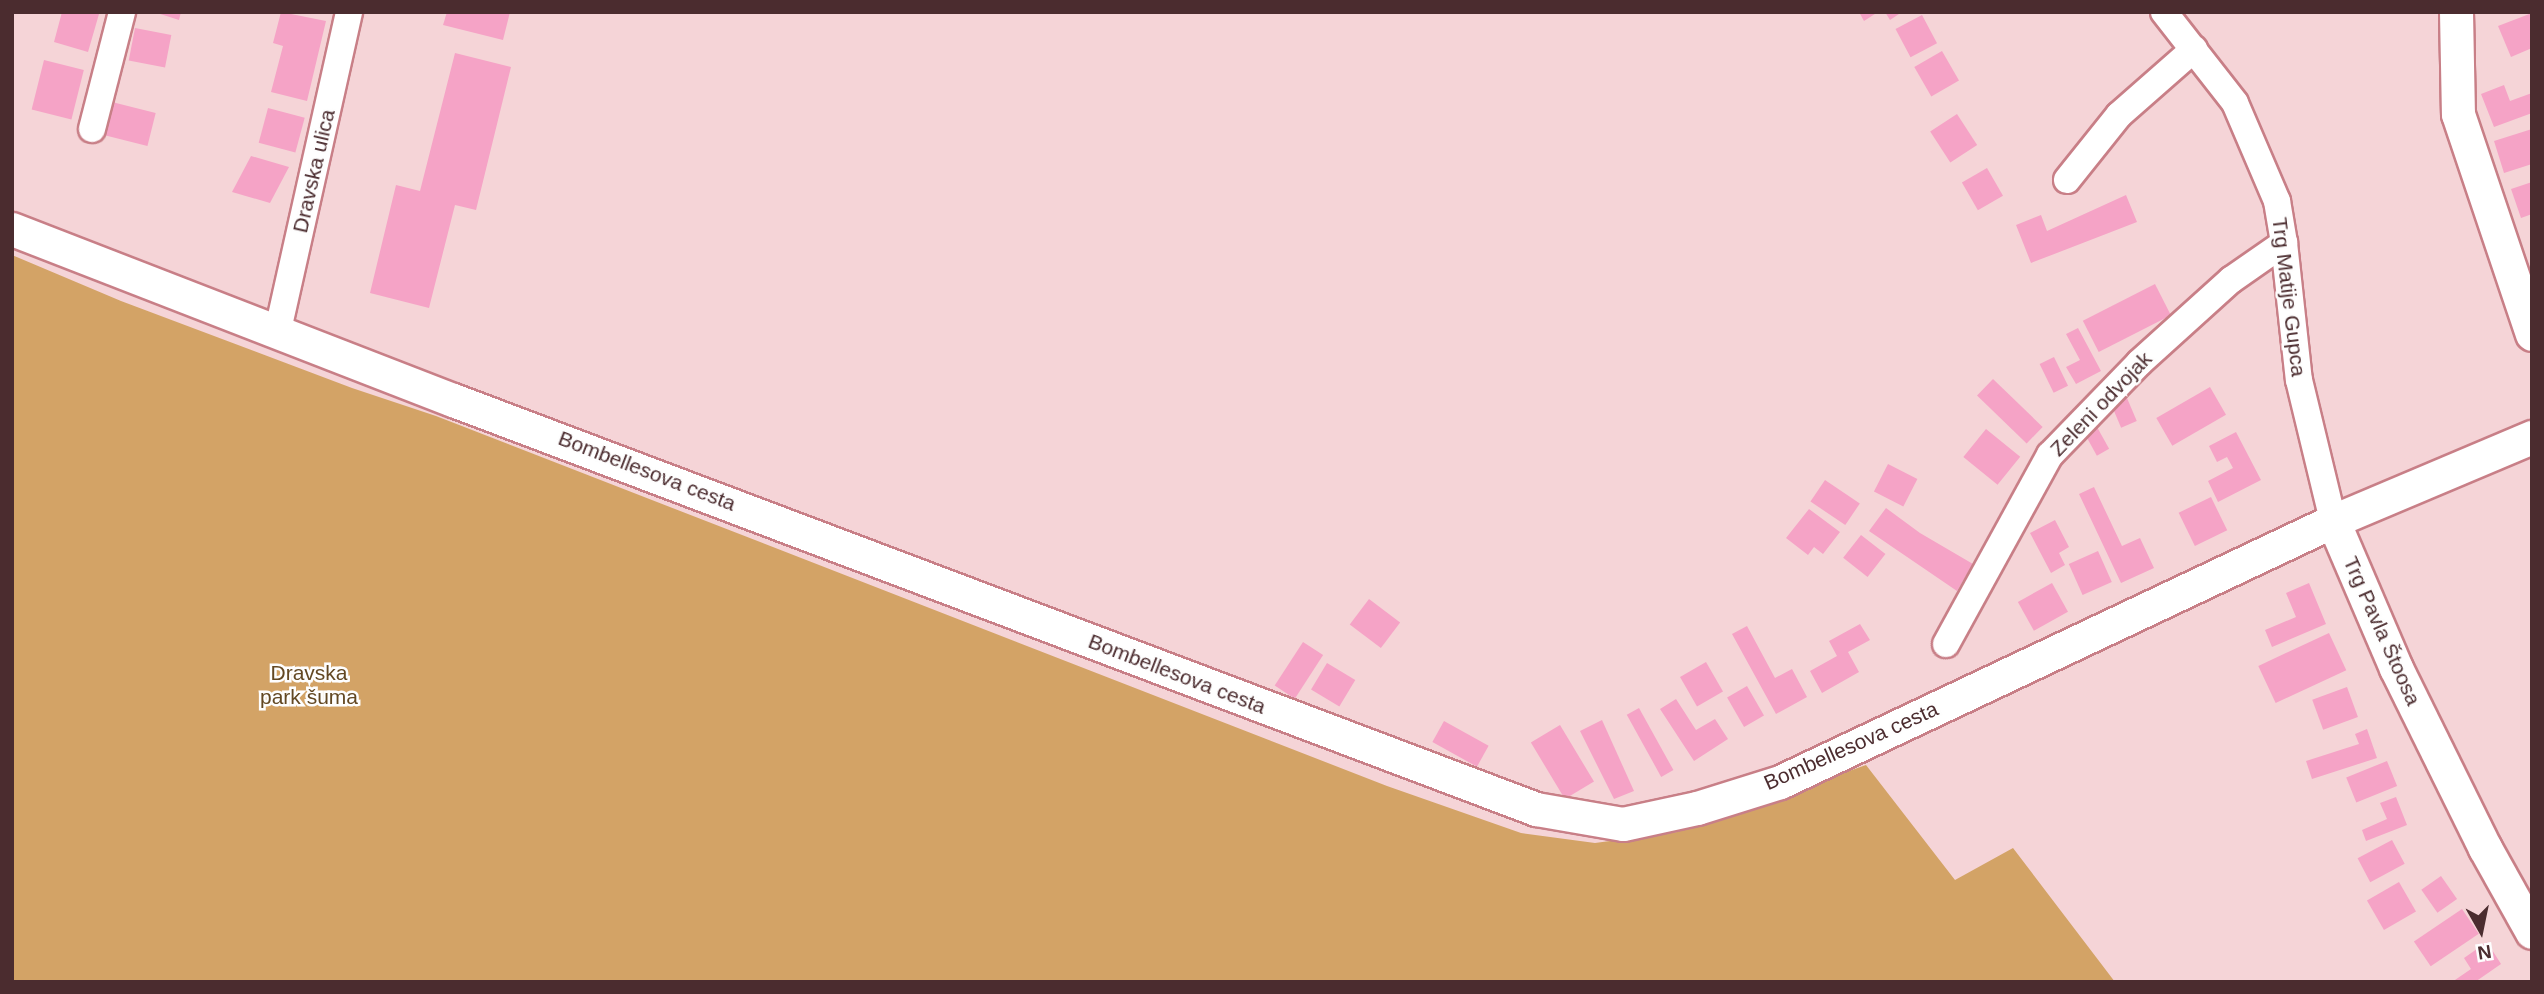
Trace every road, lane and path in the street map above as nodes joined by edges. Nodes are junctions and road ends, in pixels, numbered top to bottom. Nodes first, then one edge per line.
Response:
1 (122, 12) edge
2 (349, 12) edge
3 (2164, 12) edge
4 (2456, 12) edge
5 (2194, 48) junction
6 (92, 130) dead end
7 (2067, 180) dead end
8 (12, 229) edge
9 (2284, 243) junction
10 (278, 330) junction
11 (2532, 334) edge
12 (2532, 437) edge
13 (2333, 521) junction
14 (1946, 644) dead end
15 (2532, 932) edge

1 - 6 street
2 - 10 street, Dravska ulica
3 - 5 street, Trg Matije Gupca
4 - 11 street
5 - 7 street
5 - 9 street, Trg Matije Gupca
8 - 10 street, Bombellesova cesta
9 - 13 street, Trg Matije Gupca
9 - 14 street, Zeleni odvojak
10 - 13 street, Bombellesova cesta
12 - 13 street
13 - 15 street, Trg Pavla Štoosa

